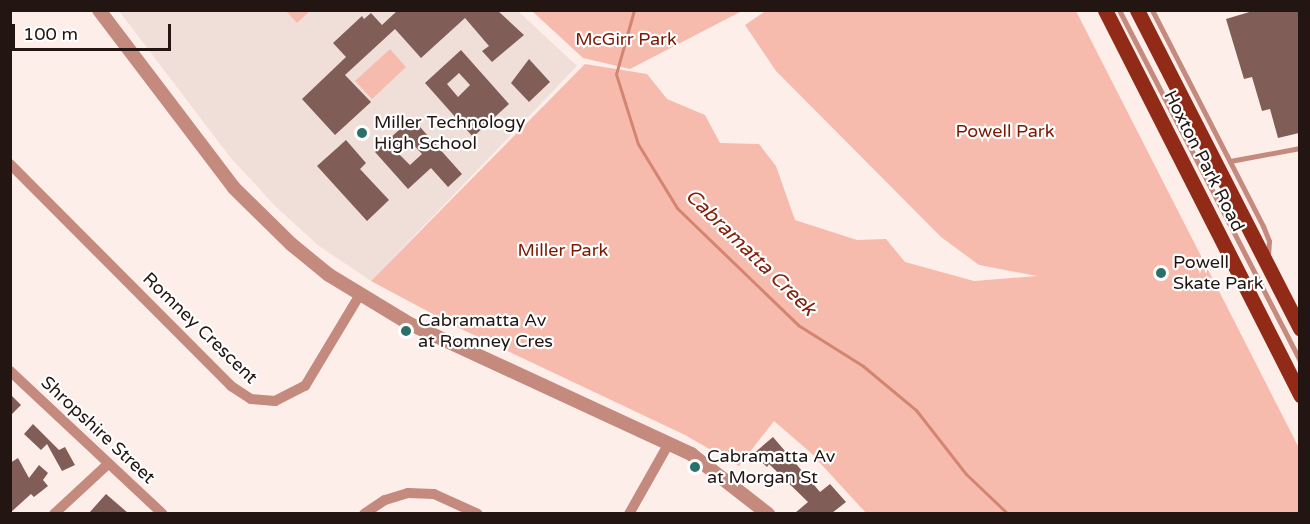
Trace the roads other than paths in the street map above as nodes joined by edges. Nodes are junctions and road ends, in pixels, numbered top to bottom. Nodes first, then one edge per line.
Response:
1 (99, 10) edge
2 (1105, 10) edge
3 (1119, 10) edge
4 (1137, 10) edge
5 (1152, 10) edge
6 (1299, 148) edge
7 (1230, 161) junction
8 (10, 164) edge
9 (1267, 265) junction
10 (359, 296) junction
11 (1299, 329) edge
12 (1299, 361) edge
13 (10, 371) edge
14 (1299, 395) edge
15 (669, 443) junction
16 (108, 464) junction
17 (454, 508) edge
18 (54, 513) edge
19 (164, 513) edge
20 (364, 513) edge
21 (478, 513) edge
22 (629, 513) edge
23 (768, 513) edge

1 - 10 street
2 - 14 main road, Hoxton Park Road
3 - 12 lane
4 - 9 main road, Hoxton Park Road
5 - 7 lane
6 - 7 lane
7 - 9 lane
8 - 10 street, Romney Crescent
9 - 11 main road, Hoxton Park Road
10 - 15 street
13 - 16 street, Shropshire Street
15 - 22 street
15 - 23 street
16 - 18 street
16 - 19 street, Shropshire Street
17 - 20 street
17 - 21 street

